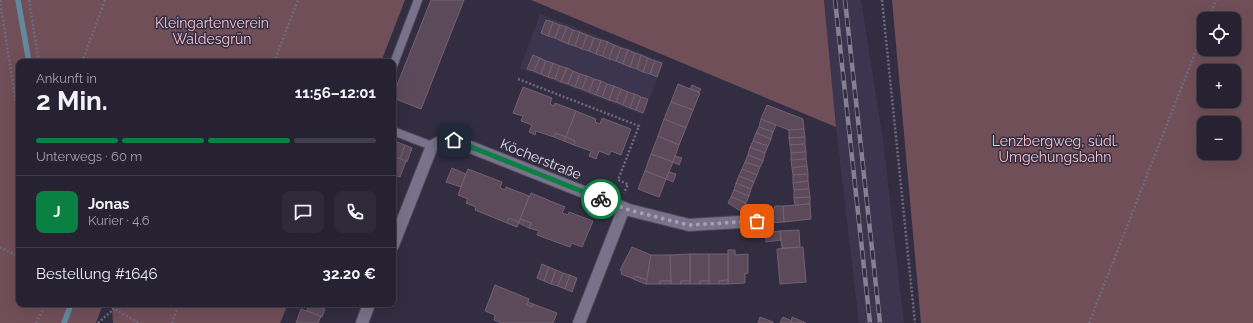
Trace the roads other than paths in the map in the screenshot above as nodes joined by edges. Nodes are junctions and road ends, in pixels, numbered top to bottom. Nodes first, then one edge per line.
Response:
1 (418, 0) edge
2 (396, 59) edge
3 (396, 132) edge
4 (432, 146) junction
5 (621, 207) junction
6 (757, 221) dead end
7 (396, 237) edge
8 (368, 307) edge
9 (362, 323) edge
10 (579, 323) edge

1 - 2 lane
3 - 4 lane
4 - 5 street, Köcherstraße
4 - 7 street
5 - 6 street, Köcherstraße
5 - 10 street
8 - 9 street

